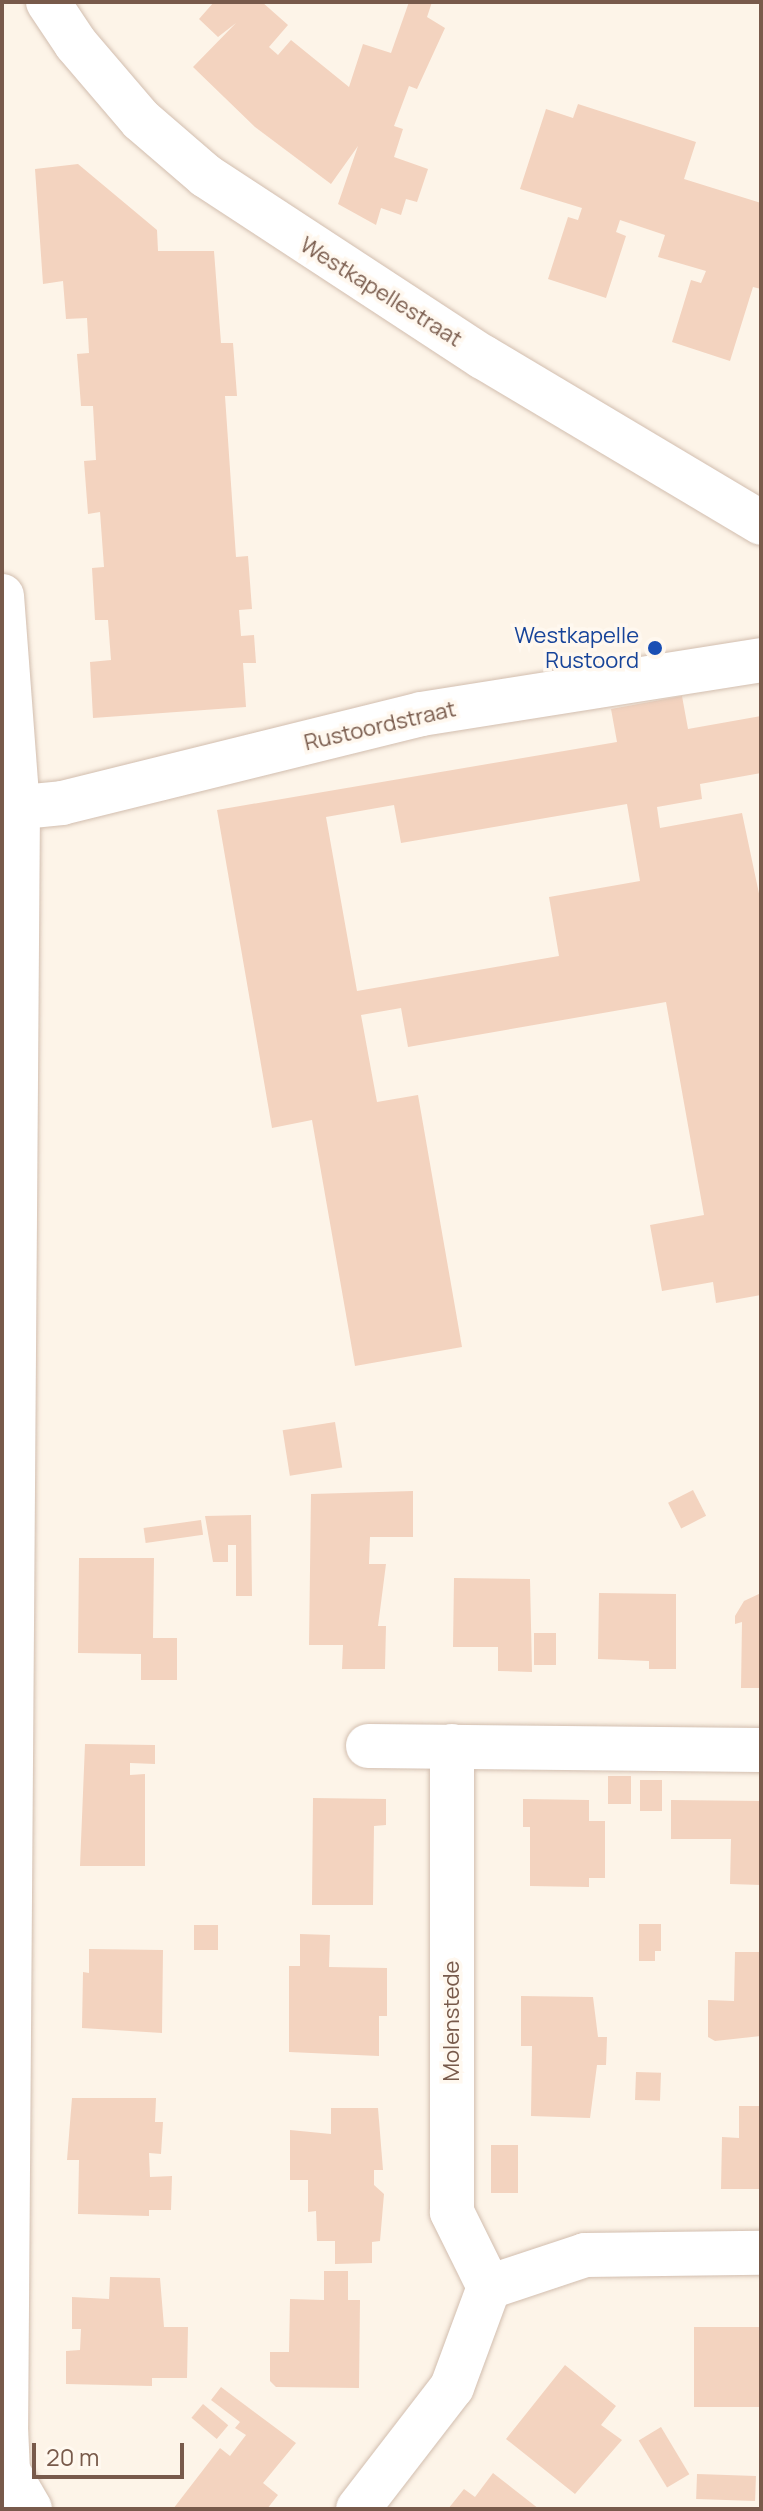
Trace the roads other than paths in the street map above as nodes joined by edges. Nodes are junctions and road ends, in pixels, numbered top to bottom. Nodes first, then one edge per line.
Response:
1 (48, 2) edge
2 (761, 523) edge
3 (2, 596) edge
4 (761, 660) edge
5 (10, 808) edge
6 (368, 1746) dead end
7 (452, 1746) junction
8 (761, 1750) edge
9 (761, 2253) edge
10 (489, 2287) junction
11 (30, 2509) edge
12 (358, 2509) edge

1 - 2 street, Westkapellestraat
3 - 5 street
4 - 5 street, Rustoordstraat
5 - 11 street
6 - 7 street
7 - 8 street
7 - 10 street, Molenstede
9 - 10 street
10 - 12 street

